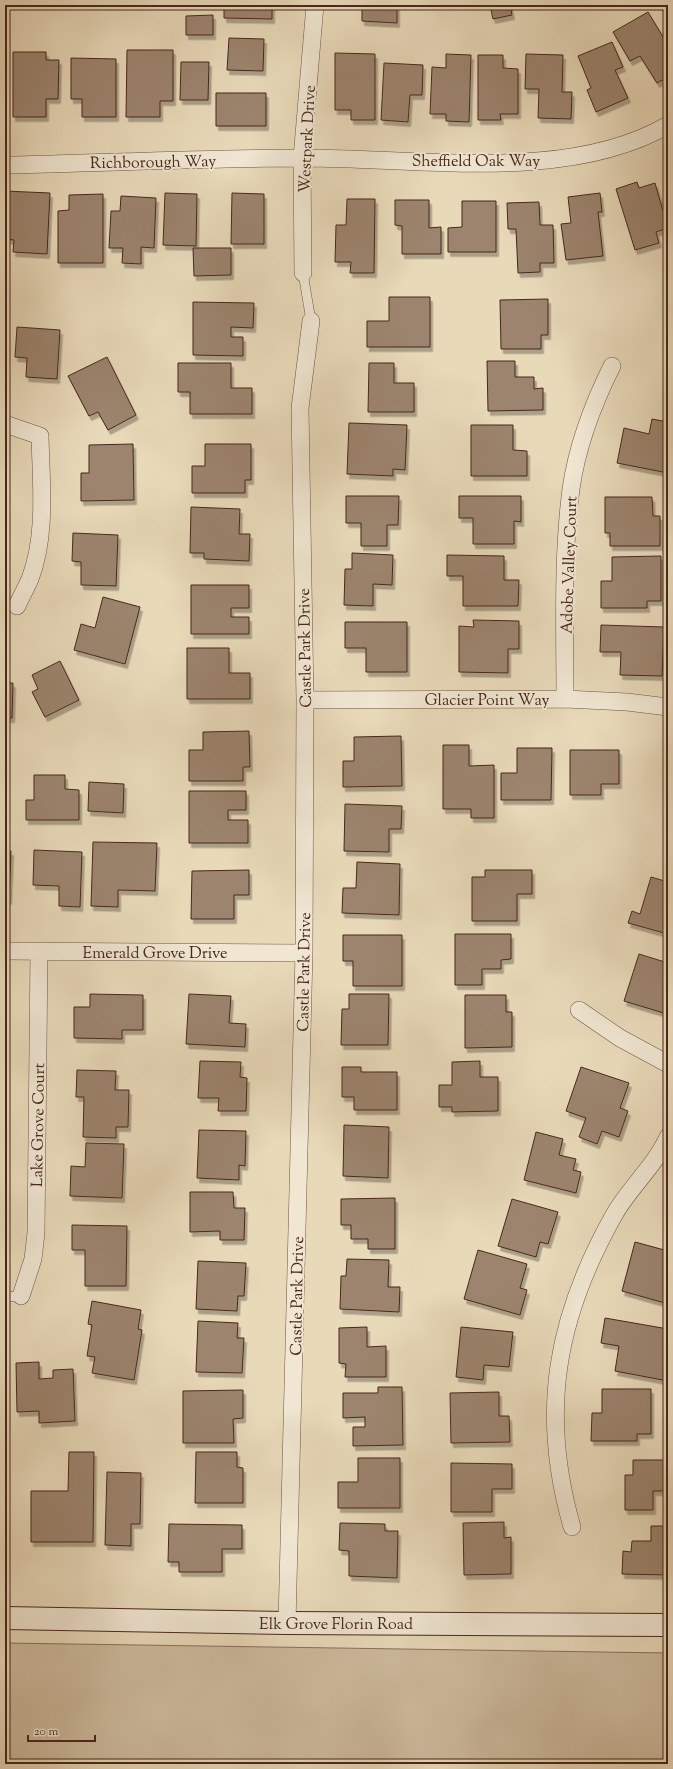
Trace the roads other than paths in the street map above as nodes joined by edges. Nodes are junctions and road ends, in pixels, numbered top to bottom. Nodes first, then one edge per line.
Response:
1 (315, 5) edge
2 (668, 125) edge
3 (302, 158) junction
4 (5, 165) edge
5 (303, 273) joint
6 (311, 321) joint
7 (612, 366) dead end
8 (5, 424) edge
9 (17, 606) dead end
10 (565, 699) junction
11 (305, 700) junction
12 (668, 707) edge
13 (5, 951) edge
14 (39, 952) junction
15 (304, 953) junction
16 (579, 1010) dead end
17 (668, 1064) edge
18 (668, 1137) edge
19 (13, 1297) edge
20 (572, 1527) dead end
21 (5, 1618) edge
22 (287, 1623) junction
23 (668, 1625) edge

1 - 3 street, Westpark Drive
2 - 3 street, Sheffield Oak Way
3 - 4 street, Richborough Way
3 - 5 street, Westpark Drive
5 - 6 lane
6 - 11 street, Castle Park Drive
7 - 10 street, Adobe Valley Court
8 - 9 street
10 - 11 street, Glacier Point Way
10 - 12 street, Glacier Point Way
11 - 15 street, Castle Park Drive
13 - 14 street, Emerald Grove Drive
14 - 15 street, Emerald Grove Drive
14 - 19 street, Lake Grove Court
15 - 22 street, Castle Park Drive
16 - 17 street
18 - 20 street
21 - 22 main road, Elk Grove Florin Road
22 - 23 main road, Elk Grove Florin Road

